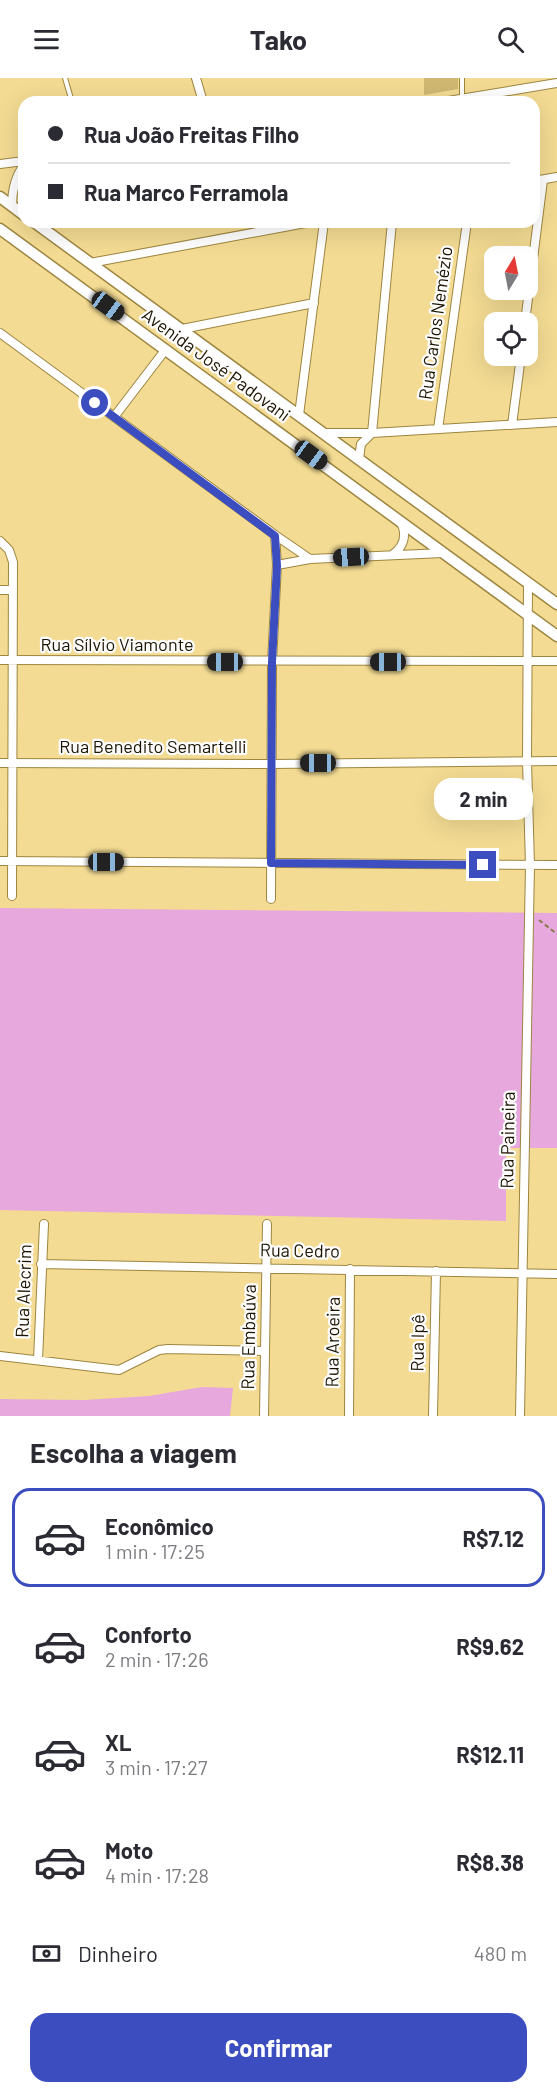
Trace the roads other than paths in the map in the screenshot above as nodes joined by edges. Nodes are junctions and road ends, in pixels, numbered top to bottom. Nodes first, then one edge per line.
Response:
1 (65, 78) edge
2 (196, 78) edge
3 (462, 78) edge
4 (557, 83) edge
5 (70, 96) edge
6 (201, 96) edge
7 (462, 96) edge
8 (480, 96) edge
9 (18, 163) edge
10 (0, 164) edge
11 (18, 173) edge
12 (557, 177) edge
13 (540, 181) edge
14 (0, 197) edge
15 (12, 206) junction
16 (18, 210) edge
17 (42, 228) edge
18 (279, 228) edge
19 (323, 228) edge
20 (391, 228) edge
21 (466, 228) edge
22 (534, 228) edge
23 (0, 229) edge
24 (90, 263) junction
25 (314, 303) junction
26 (526, 312) edge
27 (182, 329) junction
28 (0, 333) edge
29 (166, 349) junction
30 (520, 366) edge
31 (298, 415) junction
32 (114, 417) junction
33 (557, 422) edge
34 (512, 425) junction
35 (438, 429) junction
36 (323, 433) junction
37 (372, 433) junction
38 (359, 459) junction
39 (401, 522) junction
40 (275, 536) junction
41 (0, 541) edge
42 (443, 553) junction
43 (392, 555) junction
44 (310, 559) junction
45 (277, 566) junction
46 (528, 584) junction
47 (0, 590) edge
48 (12, 590) junction
49 (557, 604) edge
50 (529, 616) junction
51 (557, 636) edge
52 (0, 660) edge
53 (12, 660) junction
54 (557, 661) edge
55 (272, 662) junction
56 (526, 662) junction
57 (527, 761) junction
58 (557, 761) edge
59 (0, 763) edge
60 (12, 763) junction
61 (272, 764) junction
62 (0, 861) edge
63 (12, 861) junction
64 (271, 863) junction
65 (530, 865) junction
66 (557, 865) edge
67 (12, 896) dead end
68 (271, 899) dead end
69 (44, 1224) dead end
70 (267, 1224) dead end
71 (41, 1264) junction
72 (266, 1267) junction
73 (350, 1269) junction
74 (436, 1271) junction
75 (522, 1273) junction
76 (557, 1274) edge
77 (266, 1351) junction
78 (0, 1356) edge
79 (38, 1360) junction
80 (264, 1416) edge
81 (349, 1416) edge
82 (434, 1416) edge
83 (520, 1416) edge

1 - 5 lane
2 - 6 street
3 - 7 lane
4 - 8 street
9 - 10 street
11 - 15 street
12 - 13 street
14 - 15 street
15 - 16 street
17 - 24 street, Avenida José Padovani
18 - 24 street
19 - 25 street
20 - 37 street
21 - 35 street, Rua Carlos Nemézio
22 - 26 street
23 - 29 street, Avenida José Padovani
24 - 27 street, Avenida José Padovani
25 - 27 street
25 - 31 street
27 - 31 street, Avenida José Padovani
28 - 32 street
29 - 32 street
29 - 39 street, Avenida José Padovani
30 - 34 street
31 - 36 street, Avenida José Padovani
32 - 40 street
33 - 34 street
34 - 35 street
35 - 37 street
36 - 37 street
36 - 38 street, Avenida José Padovani
37 - 38 street
38 - 46 street, Avenida José Padovani
39 - 42 street, Avenida José Padovani
39 - 43 street
40 - 44 street
40 - 45 street
41 - 48 street
42 - 43 street
42 - 50 street, Avenida José Padovani
43 - 44 street
44 - 45 street
45 - 55 street
46 - 49 street, Avenida José Padovani
46 - 50 street, Rua Paineira
47 - 48 street
48 - 53 street
50 - 51 street, Avenida José Padovani
50 - 56 street, Rua Paineira
52 - 53 street, Rua Sílvio Viamonte
53 - 55 street, Rua Sílvio Viamonte
53 - 60 street
54 - 56 street, Rua Sílvio Viamonte
55 - 56 street, Rua Sílvio Viamonte
55 - 61 street
56 - 57 street, Rua Paineira
57 - 58 street, Rua Benedito Semartelli
57 - 61 street, Rua Benedito Semartelli
57 - 65 street, Rua Paineira
59 - 60 street, Rua Benedito Semartelli
60 - 61 street, Rua Benedito Semartelli
60 - 63 street
61 - 64 street
62 - 63 street
63 - 64 street
63 - 67 street
64 - 65 street
64 - 68 street
65 - 66 street
65 - 75 street, Rua Paineira
69 - 71 street, Rua Alecrim
70 - 72 street, Rua Embaúva
71 - 72 street, Rua Cedro
71 - 79 street, Rua Alecrim
72 - 73 street, Rua Cedro
72 - 77 street, Rua Embaúva
73 - 74 street, Rua Cedro
73 - 81 street, Rua Aroeira
74 - 75 street, Rua Cedro
74 - 82 street, Rua Ipê
75 - 76 street, Rua Cedro
75 - 83 street, Rua Paineira
77 - 79 street
77 - 80 street, Rua Embaúva
78 - 79 street

